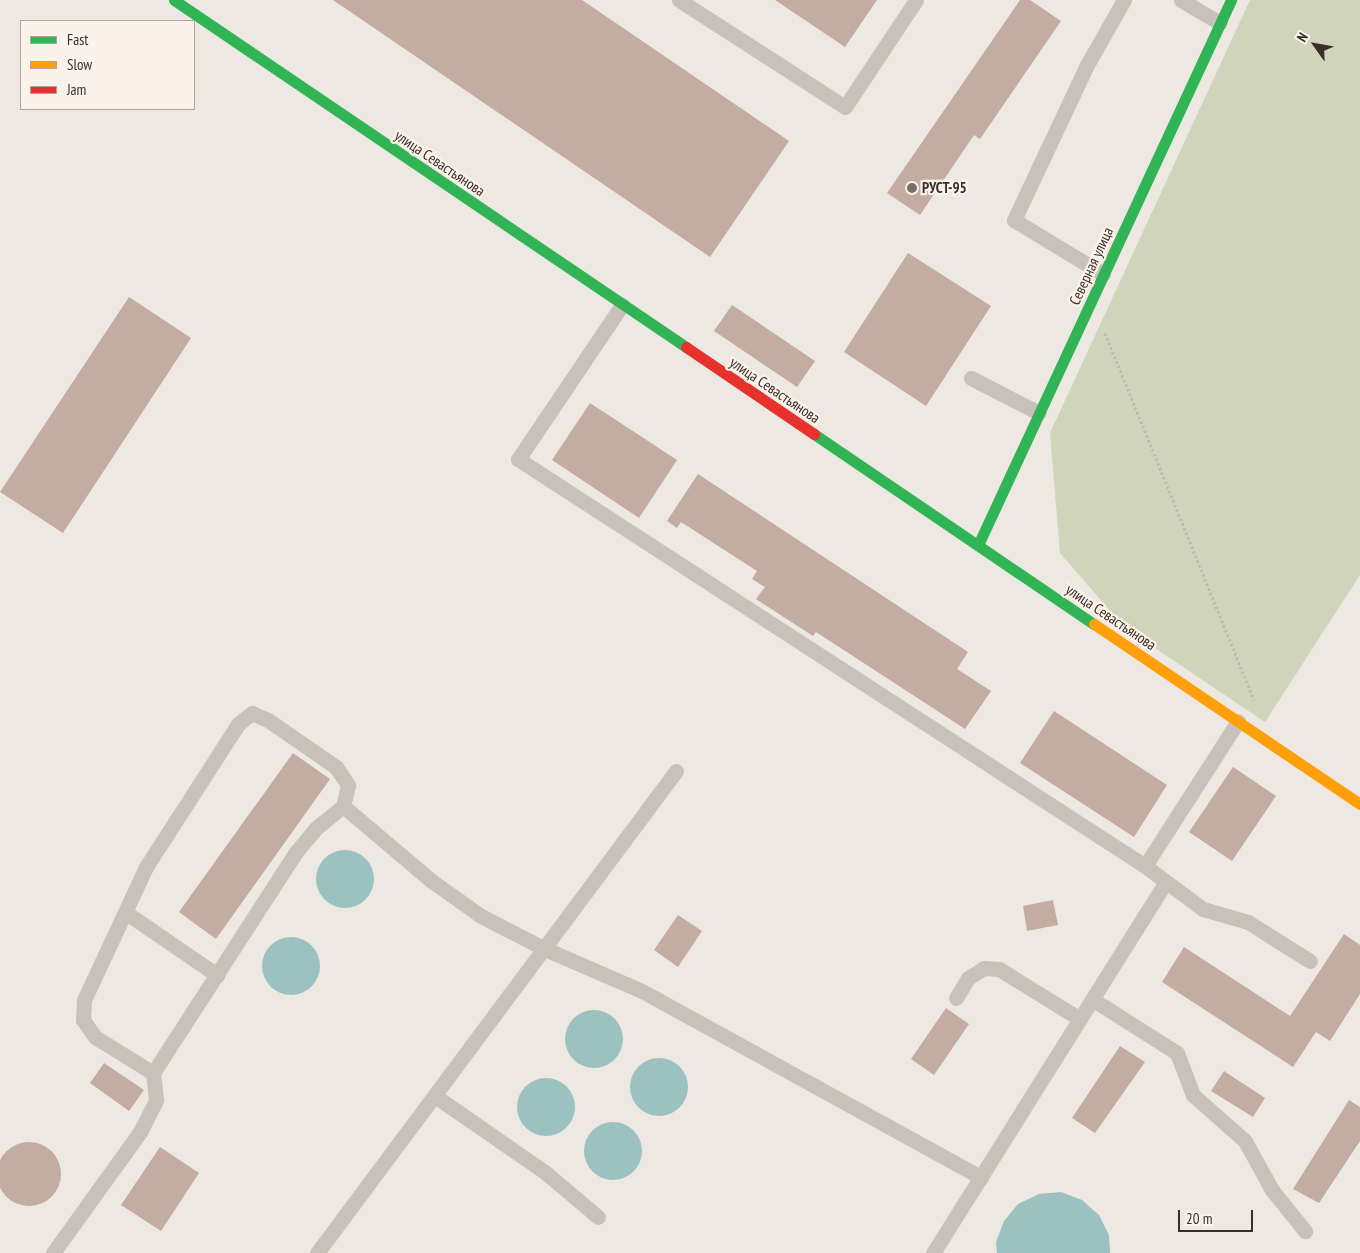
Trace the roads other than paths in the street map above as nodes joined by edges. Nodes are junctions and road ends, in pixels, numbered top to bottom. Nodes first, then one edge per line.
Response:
1 (174, 0) edge
2 (679, 0) edge
3 (916, 0) edge
4 (1124, 0) edge
5 (1181, 0) edge
6 (1231, 0) edge
7 (1220, 23) junction
8 (1103, 274) junction
9 (622, 305) junction
10 (971, 378) dead end
11 (1039, 413) junction
12 (978, 545) junction
13 (1238, 721) junction
14 (676, 771) dead end
15 (1360, 804) edge
16 (344, 806) junction
17 (1145, 866) junction
18 (1166, 882) junction
19 (125, 912) junction
20 (545, 949) junction
21 (1310, 961) dead end
22 (217, 975) junction
23 (956, 998) dead end
24 (1092, 999) junction
25 (1080, 1019) junction
26 (153, 1072) junction
27 (435, 1096) junction
28 (980, 1177) junction
29 (598, 1217) dead end
30 (1305, 1231) dead end
31 (53, 1253) edge
32 (317, 1253) edge
33 (932, 1253) edge

1 - 9 street, улица Севастьянова
2 - 3 lane
4 - 8 lane
5 - 7 lane
6 - 7 street, Северная улица
7 - 8 street, Северная улица
8 - 11 street, Северная улица
9 - 12 street, улица Севастьянова
9 - 17 lane
10 - 11 lane
11 - 12 street, Северная улица
12 - 13 street, улица Севастьянова
13 - 15 street, улица Севастьянова
13 - 17 lane
14 - 20 lane
16 - 19 lane
16 - 20 lane
16 - 22 lane
17 - 18 lane
18 - 21 lane
18 - 24 lane
19 - 22 lane
19 - 26 lane
20 - 27 lane
20 - 28 lane
22 - 26 lane
23 - 25 lane
24 - 25 lane
24 - 30 lane
25 - 28 lane
26 - 31 lane
27 - 29 lane
27 - 32 lane
28 - 33 lane

